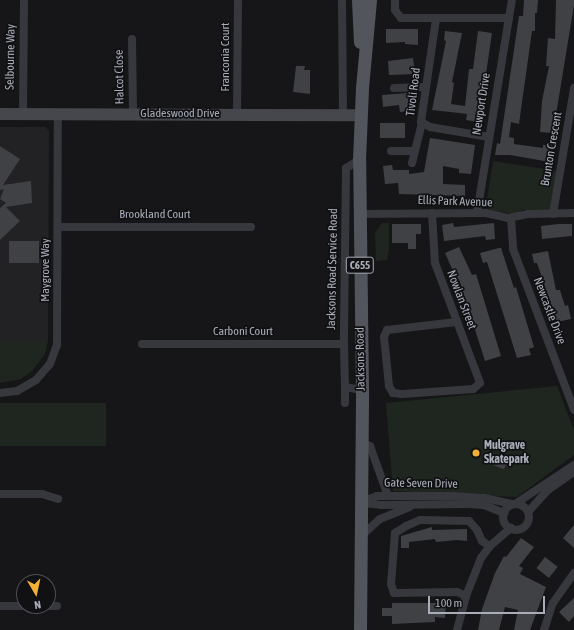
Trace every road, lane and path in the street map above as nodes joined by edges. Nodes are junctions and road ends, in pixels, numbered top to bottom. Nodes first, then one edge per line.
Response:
1 (24, 0) edge
2 (238, 0) edge
3 (342, 0) edge
4 (358, 0) edge
5 (370, 0) edge
6 (395, 0) edge
7 (512, 0) edge
8 (436, 18) junction
9 (509, 18) junction
10 (132, 39) dead end
11 (425, 87) junction
12 (362, 88) junction
13 (394, 88) dead end
14 (574, 88) edge
15 (0, 114) edge
16 (23, 114) junction
17 (58, 114) junction
18 (133, 114) junction
19 (237, 114) junction
20 (343, 115) junction
21 (360, 115) junction
22 (422, 123) junction
23 (489, 136) junction
24 (391, 151) dead end
25 (414, 151) junction
26 (359, 160) junction
27 (412, 163) dead end
28 (432, 213) junction
29 (476, 213) junction
30 (359, 214) junction
31 (553, 214) junction
32 (574, 214) edge
33 (511, 218) junction
34 (58, 227) junction
35 (251, 227) dead end
36 (457, 322) junction
37 (142, 344) dead end
38 (344, 344) junction
39 (346, 387) junction
40 (362, 390) junction
41 (0, 393) edge
42 (345, 403) dead end
43 (573, 408) edge
44 (361, 442) junction
45 (574, 465) edge
46 (574, 472) edge
47 (0, 494) edge
48 (388, 496) junction
49 (58, 499) dead end
50 (362, 502) junction
51 (514, 504) junction
52 (417, 505) junction
53 (504, 512) junction
54 (528, 512) junction
55 (508, 525) junction
56 (361, 536) junction
57 (492, 544) junction
58 (574, 573) edge
59 (571, 583) edge
60 (466, 596) junction
61 (0, 606) edge
62 (16, 606) edge
63 (360, 630) edge
64 (457, 630) edge
65 (544, 630) edge

1 - 16 street, Selbourne Way
2 - 19 street, Franconia Court
3 - 20 street
4 - 12 main road, Jacksons Road / C655
5 - 12 main road, Jacksons Road / C655
6 - 8 street
7 - 9 street, Newport Drive
8 - 9 street
8 - 11 street, Tivoli Road
9 - 23 street, Newport Drive
10 - 18 street, Halcot Close
11 - 13 street
11 - 22 street, Tivoli Road
12 - 21 main road, Jacksons Road / C655
14 - 31 street, Brunton Crescent
15 - 16 street, Gladeswood Drive
16 - 17 street, Gladeswood Drive
17 - 18 street, Gladeswood Drive
17 - 34 street, Maygrove Way
18 - 19 street, Gladeswood Drive
19 - 20 street, Gladeswood Drive
20 - 21 street, Gladeswood Drive
21 - 26 main road, Jacksons Road / C655
22 - 23 street, Tivoli Road
22 - 25 street
23 - 29 street, Newport Drive
24 - 25 street
25 - 27 street
26 - 30 main road, Jacksons Road / C655
26 - 38 street, Jacksons Road Service Road
28 - 29 street, Ellis Park Avenue
28 - 30 street, Ellis Park Avenue
28 - 36 street, Nowlan Street
29 - 33 street, Ellis Park Avenue
30 - 40 main road, Jacksons Road / C655
31 - 32 street, Ellis Park Avenue
31 - 33 street, Ellis Park Avenue
33 - 43 street, Newcastle Drive
34 - 35 street, Brookland Court
34 - 41 street, Maygrove Way
36 - 36 street, Nowlan Street
37 - 38 street, Carboni Court
38 - 39 street, Jacksons Road Service Road
39 - 40 street
39 - 42 street, Jacksons Road Service Road
40 - 44 main road, Jacksons Road / C655
44 - 48 street
44 - 50 main road, Jacksons Road / C655
45 - 51 street
46 - 54 street
47 - 49 street
48 - 50 street, Gate Seven Drive
48 - 51 street, Gate Seven Drive
50 - 52 street, Gate Seven Drive
50 - 56 main road, Jacksons Road / C655
51 - 53 street
51 - 54 street
52 - 53 street, Gate Seven Drive
52 - 56 street, Gate Seven Drive
53 - 55 street
54 - 55 street
55 - 57 street
56 - 63 main road, Jacksons Road / C655
57 - 60 street
57 - 60 street
58 - 59 street
59 - 65 street
60 - 64 street
61 - 62 street

